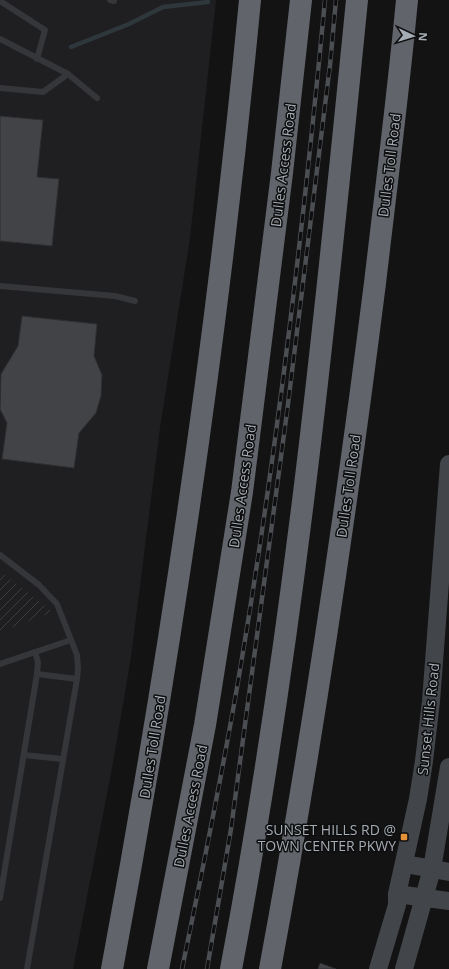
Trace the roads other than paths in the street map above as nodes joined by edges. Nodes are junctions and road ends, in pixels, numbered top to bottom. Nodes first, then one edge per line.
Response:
1 (250, 0) edge
2 (301, 0) edge
3 (357, 0) edge
4 (407, 0) edge
5 (421, 0) edge
6 (0, 1) edge
7 (0, 39) edge
8 (37, 59) junction
9 (68, 74) junction
10 (398, 87) junction
11 (0, 88) edge
12 (97, 98) dead end
13 (0, 286) edge
14 (135, 301) dead end
15 (449, 464) edge
16 (0, 555) edge
17 (71, 640) junction
18 (35, 652) junction
19 (0, 664) edge
20 (37, 674) junction
21 (77, 679) junction
22 (24, 755) junction
23 (62, 759) junction
24 (449, 767) edge
25 (404, 864) junction
26 (440, 871) edge
27 (397, 894) junction
28 (0, 898) edge
29 (424, 898) junction
30 (449, 901) edge
31 (27, 969) edge
32 (112, 969) edge
33 (158, 969) edge
34 (231, 969) edge
35 (270, 969) edge
36 (378, 969) edge
37 (404, 969) edge

1 - 32 highway, Dulles Toll Road
2 - 33 highway, Dulles Access Road
3 - 34 highway
4 - 10 highway, Dulles Toll Road
5 - 10 highway
6 - 8 lane
7 - 8 lane
8 - 9 lane
9 - 11 lane
9 - 12 lane
10 - 35 highway, Dulles Toll Road
13 - 14 lane
15 - 25 main road, Sunset Hills Road
16 - 17 lane
17 - 18 lane
17 - 21 lane
18 - 19 lane
18 - 20 lane
20 - 21 lane
20 - 22 lane
21 - 23 lane
22 - 23 lane
22 - 28 lane
23 - 31 lane
24 - 26 main road, Sunset Hills Road
25 - 26 main road
25 - 27 main road, Sunset Hills Road
26 - 29 main road, Sunset Hills Road
27 - 29 main road
27 - 36 main road, Sunset Hills Road
29 - 30 main road
29 - 37 main road, Sunset Hills Road

